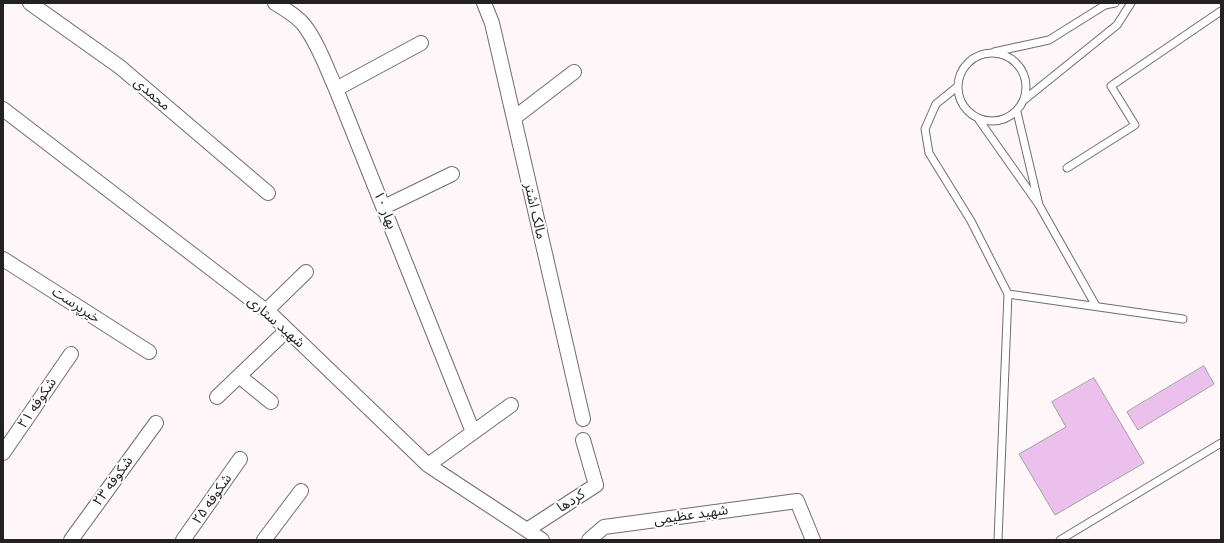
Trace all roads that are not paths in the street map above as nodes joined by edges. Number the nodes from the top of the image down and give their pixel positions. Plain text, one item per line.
1 (30, 3) edge
2 (275, 3) edge
3 (484, 3) edge
4 (1115, 3) edge
5 (1131, 3) edge
6 (1221, 11) edge
7 (421, 43) dead end
8 (992, 53) junction
9 (574, 72) dead end
10 (957, 87) junction
11 (336, 89) junction
12 (1024, 100) junction
13 (3, 109) edge
14 (1016, 112) junction
15 (514, 118) junction
16 (979, 120) junction
17 (1067, 168) dead end
18 (452, 174) dead end
19 (268, 193) dead end
20 (1039, 205) junction
21 (384, 207) junction
22 (3, 259) edge
23 (306, 272) dead end
24 (1008, 294) junction
25 (1096, 306) junction
26 (266, 311) junction
27 (1183, 319) dead end
28 (287, 330) junction
29 (149, 352) dead end
30 (71, 354) dead end
31 (239, 376) junction
32 (217, 397) dead end
33 (271, 402) dead end
34 (511, 405) dead end
35 (583, 419) dead end
36 (156, 423) dead end
37 (474, 432) junction
38 (582, 440) dead end
39 (1221, 443) edge
40 (3, 453) edge
41 (240, 459) dead end
42 (428, 465) junction
43 (301, 491) dead end
44 (527, 530) junction
45 (71, 540) edge
46 (183, 540) edge
47 (264, 540) edge
48 (542, 540) edge
49 (589, 540) edge
50 (812, 540) edge
51 (998, 540) edge
52 (1060, 540) edge

1 - 19 street, محمدی
2 - 11 street, بهار ۱۰
3 - 15 street, مالک اشتر
4 - 8 lane
5 - 12 lane
6 - 17 lane
7 - 11 street
8 - 10 lane
8 - 12 lane
9 - 15 street
10 - 16 lane
10 - 24 lane
11 - 21 street, بهار ۱۰
12 - 14 lane
13 - 26 street, شهید ستاری
14 - 16 lane
14 - 20 lane
15 - 35 street, مالک اشتر
16 - 20 lane
18 - 21 street
20 - 25 lane
21 - 37 street, بهار ۱۰
22 - 29 street, خیرپرست
23 - 26 street
24 - 25 lane
24 - 51 lane
25 - 27 lane
26 - 28 street, شهید ستاری
28 - 31 street
28 - 42 street, شهید ستاری
30 - 40 street, شکوفه ۲۱
31 - 32 street
31 - 33 street
34 - 37 street
36 - 45 street, شکوفه ۲۳
37 - 42 street
38 - 44 street, کردها
39 - 52 lane
41 - 46 street, شکوفه ۲۵
42 - 44 street, شهید ستاری
43 - 47 street
44 - 48 street, شهید ستاری
49 - 50 street, شهید عظیمی

